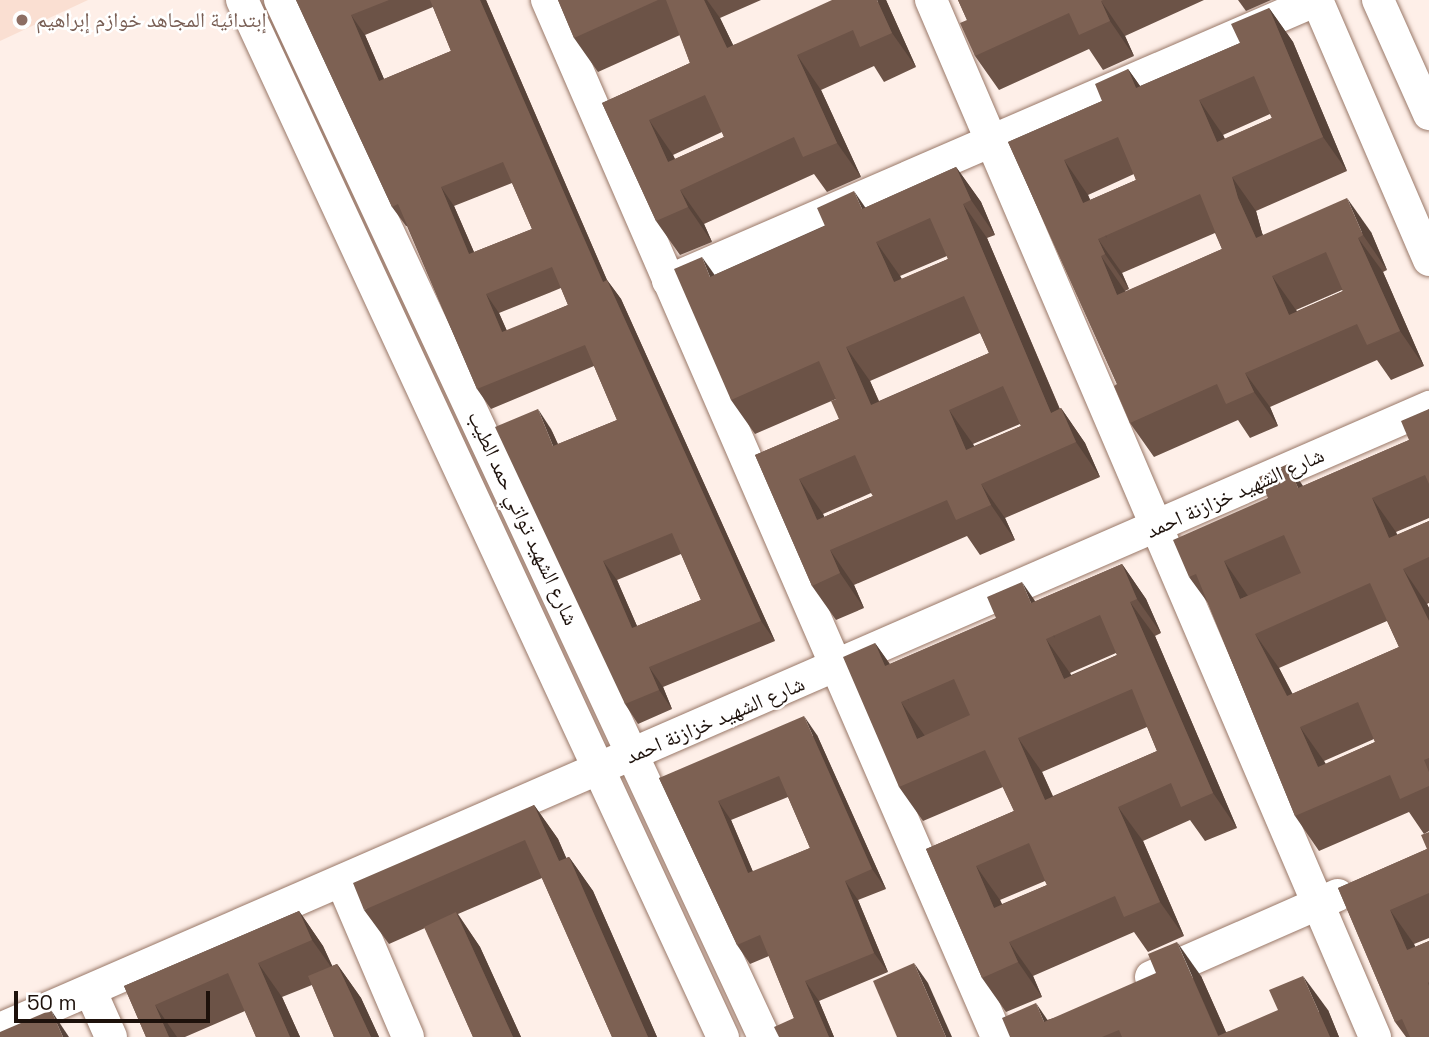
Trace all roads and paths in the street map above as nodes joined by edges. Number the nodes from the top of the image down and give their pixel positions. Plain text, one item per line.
1 (242, 0) edge
2 (280, 0) edge
3 (547, 0) edge
4 (931, 0) edge
5 (1317, 0) edge
6 (1378, 0) edge
7 (1429, 114) edge
8 (992, 140) junction
9 (1429, 260) edge
10 (667, 281) junction
11 (1429, 407) edge
12 (1159, 526) junction
13 (834, 668) junction
14 (634, 755) junction
15 (597, 771) junction
16 (342, 882) junction
17 (1368, 882) edge
18 (1319, 903) junction
19 (1129, 987) edge
20 (91, 992) junction
21 (0, 1030) edge
22 (111, 1037) edge
23 (408, 1037) edge
24 (723, 1037) edge
25 (764, 1037) edge
26 (997, 1037) edge
27 (1375, 1037) edge

1 - 15 street, شارع الشهيد تواتي حمد الطيب
2 - 14 street, شارع الشهيد تواتي حمد الطيب
3 - 10 street
4 - 8 street
5 - 8 street
5 - 9 street
6 - 7 street
8 - 10 street
8 - 12 street
10 - 13 street
11 - 12 street, شارع الشهيد خزازنة احمد
12 - 13 street, شارع الشهيد خزازنة احمد
12 - 18 street
13 - 14 street, شارع الشهيد خزازنة احمد
13 - 26 street
14 - 15 street, شارع الشهيد خزازنة احمد
14 - 25 street, شارع الشهيد تواتي حمد الطيب
15 - 16 street, شارع الشهيد خزازنة احمد
15 - 24 street, شارع الشهيد تواتي حمد الطيب
16 - 20 street, شارع الشهيد خزازنة احمد
16 - 23 street
17 - 18 street
18 - 19 street
18 - 27 street
20 - 21 street, شارع الشهيد خزازنة احمد
20 - 22 street

